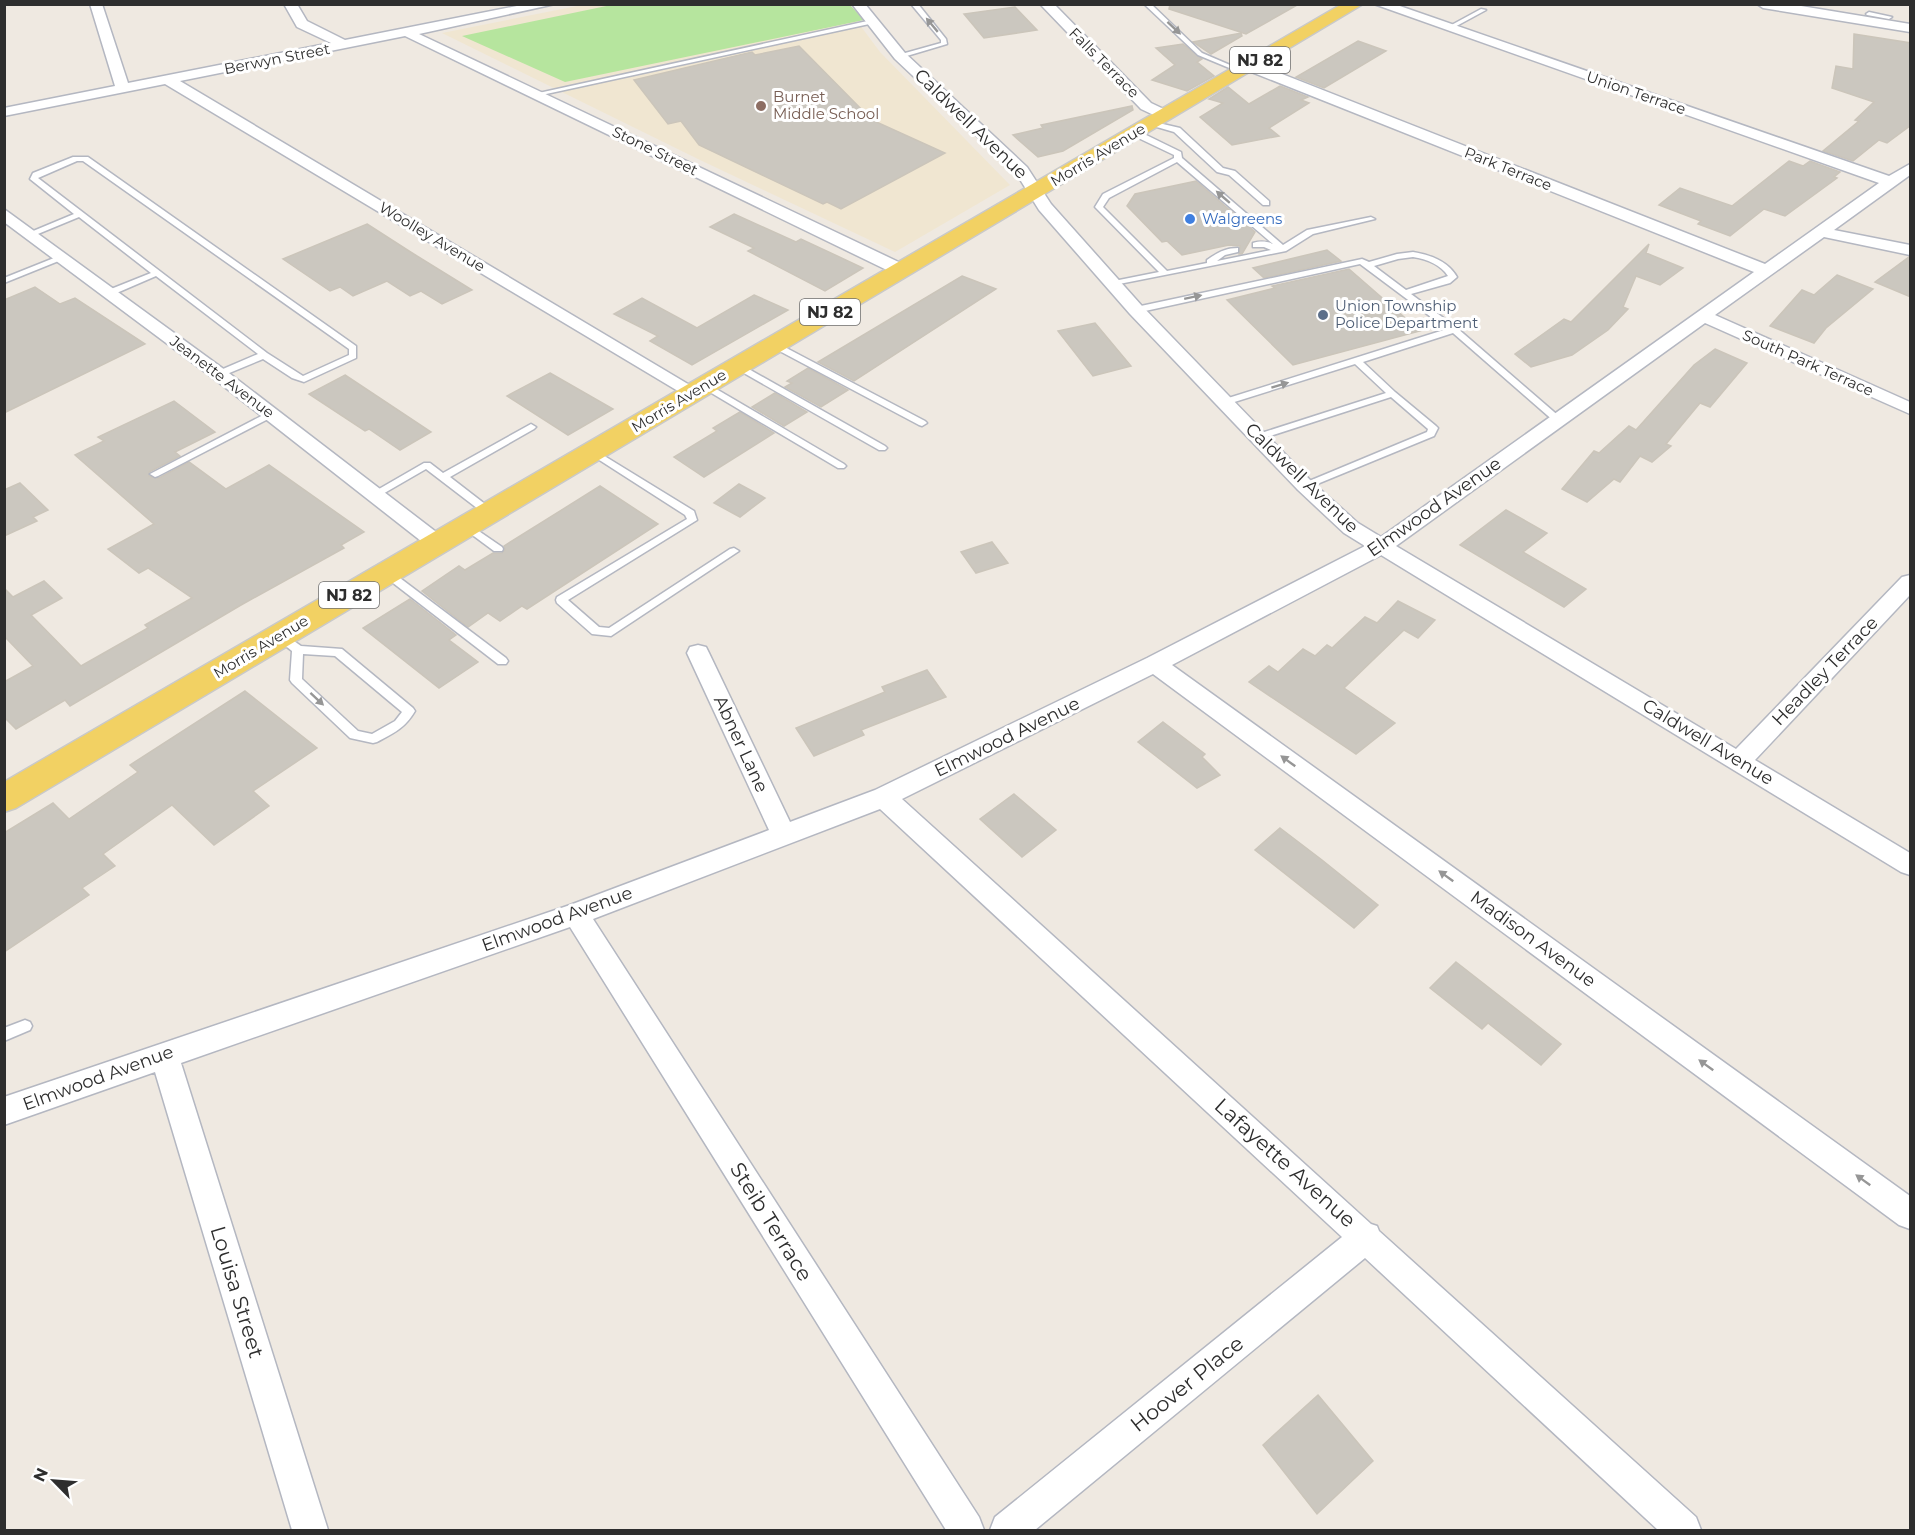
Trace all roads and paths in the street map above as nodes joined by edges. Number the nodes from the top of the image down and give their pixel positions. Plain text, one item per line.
1 (96, 4) edge
2 (290, 4) edge
3 (549, 4) edge
4 (858, 4) edge
5 (914, 4) edge
6 (1046, 4) edge
7 (1147, 4) edge
8 (1355, 4) edge
9 (1380, 4) edge
10 (1763, 4) edge
11 (1870, 4) edge
12 (490, 10) edge
13 (1483, 10) dead end
14 (1869, 18) junction
15 (872, 22) junction
16 (1449, 28) junction
17 (1911, 28) edge
18 (408, 33) junction
19 (344, 45) junction
20 (900, 56) junction
21 (1245, 68) junction
22 (170, 81) junction
23 (123, 89) junction
24 (537, 94) junction
25 (4, 112) edge
26 (1151, 124) junction
27 (1178, 159) junction
28 (1911, 168) edge
29 (1892, 182) junction
30 (1037, 191) junction
31 (1266, 203) dead end
32 (4, 214) edge
33 (80, 214) junction
34 (1371, 219) dead end
35 (1821, 232) junction
36 (30, 234) junction
37 (1256, 245) dead end
38 (1281, 249) junction
39 (1235, 250) dead end
40 (1911, 250) edge
41 (62, 258) junction
42 (1365, 263) junction
43 (1207, 265) junction
44 (902, 270) junction
45 (1767, 271) junction
46 (157, 273) junction
47 (1165, 273) junction
48 (4, 281) edge
49 (1112, 284) junction
50 (109, 293) junction
51 (1406, 293) junction
52 (1136, 310) junction
53 (1705, 317) junction
54 (1454, 330) junction
55 (775, 345) junction
56 (264, 355) junction
57 (1358, 362) junction
58 (738, 366) junction
59 (219, 374) junction
60 (700, 389) junction
61 (1392, 394) junction
62 (1224, 402) junction
63 (1911, 409) edge
64 (271, 414) junction
65 (1558, 420) junction
66 (922, 423) dead end
67 (531, 427) dead end
68 (1258, 437) junction
69 (882, 448) dead end
70 (593, 452) junction
71 (841, 466) dead end
72 (155, 474) dead end
73 (443, 477) junction
74 (1305, 486) junction
75 (377, 493) junction
76 (478, 519) junction
77 (437, 543) junction
78 (1380, 547) junction
79 (498, 549) dead end
80 (734, 551) dead end
81 (388, 573) junction
82 (1911, 582) edge
83 (289, 643) junction
84 (698, 653) dead end
85 (502, 661) dead end
86 (1155, 664) junction
87 (1740, 760) junction
88 (884, 797) junction
89 (4, 799) edge
90 (784, 836) junction
91 (1911, 864) edge
92 (576, 914) junction
93 (25, 1026) dead end
94 (4, 1035) edge
95 (164, 1054) junction
96 (4, 1111) edge
97 (1911, 1214) edge
98 (1366, 1237) junction
99 (310, 1530) edge
100 (966, 1530) edge
101 (1008, 1530) edge
102 (1683, 1530) edge

1 - 23 street
2 - 19 street
3 - 12 street, Berwyn Street
4 - 15 street, Caldwell Avenue
20 -> 5 lane
6 - 26 street, Falls Terrace
7 -> 21 lane
8 - 21 main road, Morris Avenue / NJ 82
9 - 16 street, Union Terrace
10 - 14 street
11 - 14 lane
12 - 18 street, Berwyn Street
13 - 16 lane
14 - 17 street
15 - 20 street, Caldwell Avenue
15 - 24 lane
16 - 29 street, Union Terrace
18 - 19 street, Berwyn Street
18 - 24 street, Stone Street
19 - 22 street, Berwyn Street
20 - 30 street, Caldwell Avenue
21 - 26 main road, Morris Avenue / NJ 82
21 - 45 street, Park Terrace
22 - 23 street, Berwyn Street
22 - 60 street, Woolley Avenue
23 - 25 street, Berwyn Street
24 - 44 street, Stone Street
26 - 27 lane
26 - 30 main road, Morris Avenue / NJ 82
26 - 31 lane
38 -> 27 lane
27 - 47 lane
28 - 29 street, Elmwood Avenue
29 - 35 street, Elmwood Avenue
30 - 44 main road, Morris Avenue / NJ 82
30 - 49 street, Caldwell Avenue
32 - 36 street, Jeanette Avenue
33 - 36 lane
33 - 46 lane
33 - 56 lane
34 - 38 lane
35 - 40 street
35 - 45 street, Elmwood Avenue
36 - 41 street, Jeanette Avenue
37 - 38 lane
38 - 43 lane
39 - 43 lane
41 - 48 lane
41 - 50 street, Jeanette Avenue
42 - 51 lane
42 - 51 lane
52 -> 42 lane
43 - 47 lane
44 - 55 main road, Morris Avenue / NJ 82
45 - 53 street, Elmwood Avenue
46 - 50 lane
46 - 56 lane
47 - 49 lane
49 - 52 street, Caldwell Avenue
50 - 59 street, Jeanette Avenue
51 - 54 lane
52 - 62 street, Caldwell Avenue
53 - 63 street, South Park Terrace
53 - 65 street, Elmwood Avenue
54 - 57 lane
54 - 65 lane
55 - 58 main road, Morris Avenue / NJ 82
55 - 66 lane
56 - 59 lane
57 - 61 lane
62 -> 57 lane
58 - 60 main road, Morris Avenue / NJ 82
58 - 69 lane
59 - 64 street, Jeanette Avenue
60 - 70 main road, Morris Avenue / NJ 82
60 - 71 lane
61 - 68 lane
61 - 74 lane
62 - 68 street, Caldwell Avenue
64 - 72 lane
64 - 75 street, Jeanette Avenue
65 - 78 street, Elmwood Avenue
67 - 73 lane
68 - 74 street, Caldwell Avenue
70 - 76 main road, Morris Avenue / NJ 82
70 - 80 lane
73 - 75 lane
73 - 76 lane
74 - 78 street, Caldwell Avenue
75 - 77 street, Jeanette Avenue
76 - 77 main road, Morris Avenue / NJ 82
76 - 79 lane
77 - 81 main road, Morris Avenue / NJ 82
78 - 86 street, Elmwood Avenue
78 - 87 street, Caldwell Avenue
81 - 83 main road, Morris Avenue / NJ 82
81 - 85 lane
82 - 87 street, Headley Terrace
83 -> 83 lane
83 - 89 main road, Morris Avenue / NJ 82
84 - 90 street, Abner Lane
86 - 88 street, Elmwood Avenue
97 -> 86 street, Madison Avenue
87 - 91 street, Caldwell Avenue
88 - 90 street, Elmwood Avenue
88 - 98 street, Lafayette Avenue
90 - 92 street, Elmwood Avenue
92 - 95 street, Elmwood Avenue
92 - 100 street, Steib Terrace
93 - 94 lane
95 - 96 street, Elmwood Avenue
95 - 99 street, Louisa Street
98 - 101 street, Hoover Place
98 - 102 street, Lafayette Avenue

